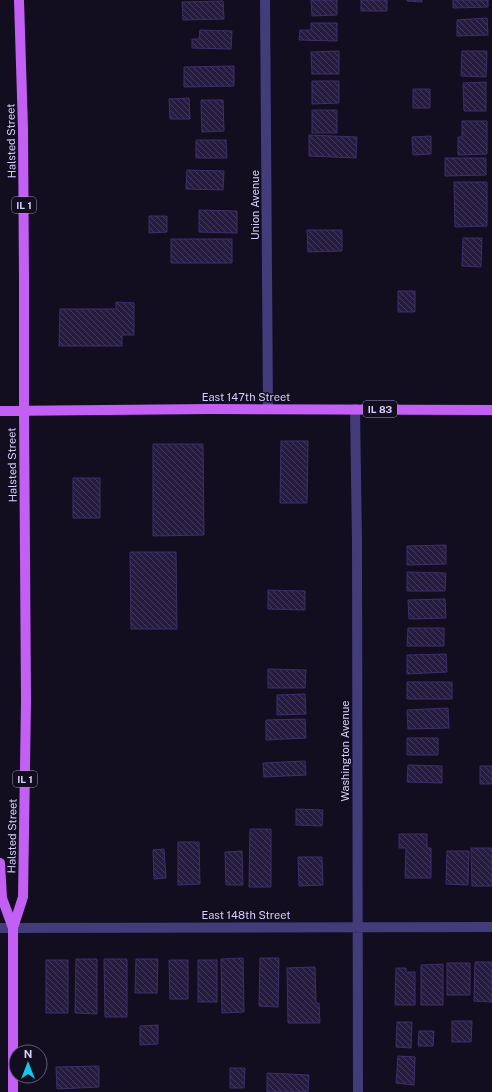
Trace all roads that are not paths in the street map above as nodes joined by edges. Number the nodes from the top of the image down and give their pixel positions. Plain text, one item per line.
1 (19, 0) edge
2 (265, 0) edge
3 (268, 409) junction
4 (355, 409) junction
5 (492, 410) edge
6 (0, 411) edge
7 (24, 411) junction
8 (0, 863) edge
9 (358, 927) junction
10 (492, 927) edge
11 (0, 928) edge
12 (13, 928) junction
13 (13, 1092) edge
14 (358, 1092) edge

1 - 7 main road, Halsted Street / IL 1
2 - 3 street, Union Avenue
3 - 4 main road, East 147th Street / IL 83
3 - 7 main road, East 147th Street / IL 83
4 - 5 main road, East 147th Street / IL 83
4 - 9 street, Washington Avenue
6 - 7 main road, East 147th Street / IL 83
7 - 12 main road, Halsted Street / IL 1
8 - 12 main road, Halsted Street / IL 1
9 - 10 street, East 148th Street
9 - 12 street, East 148th Street
9 - 14 street, Washington Avenue
11 - 12 street, East 148th Street
12 - 13 main road, Halsted Street / IL 1

